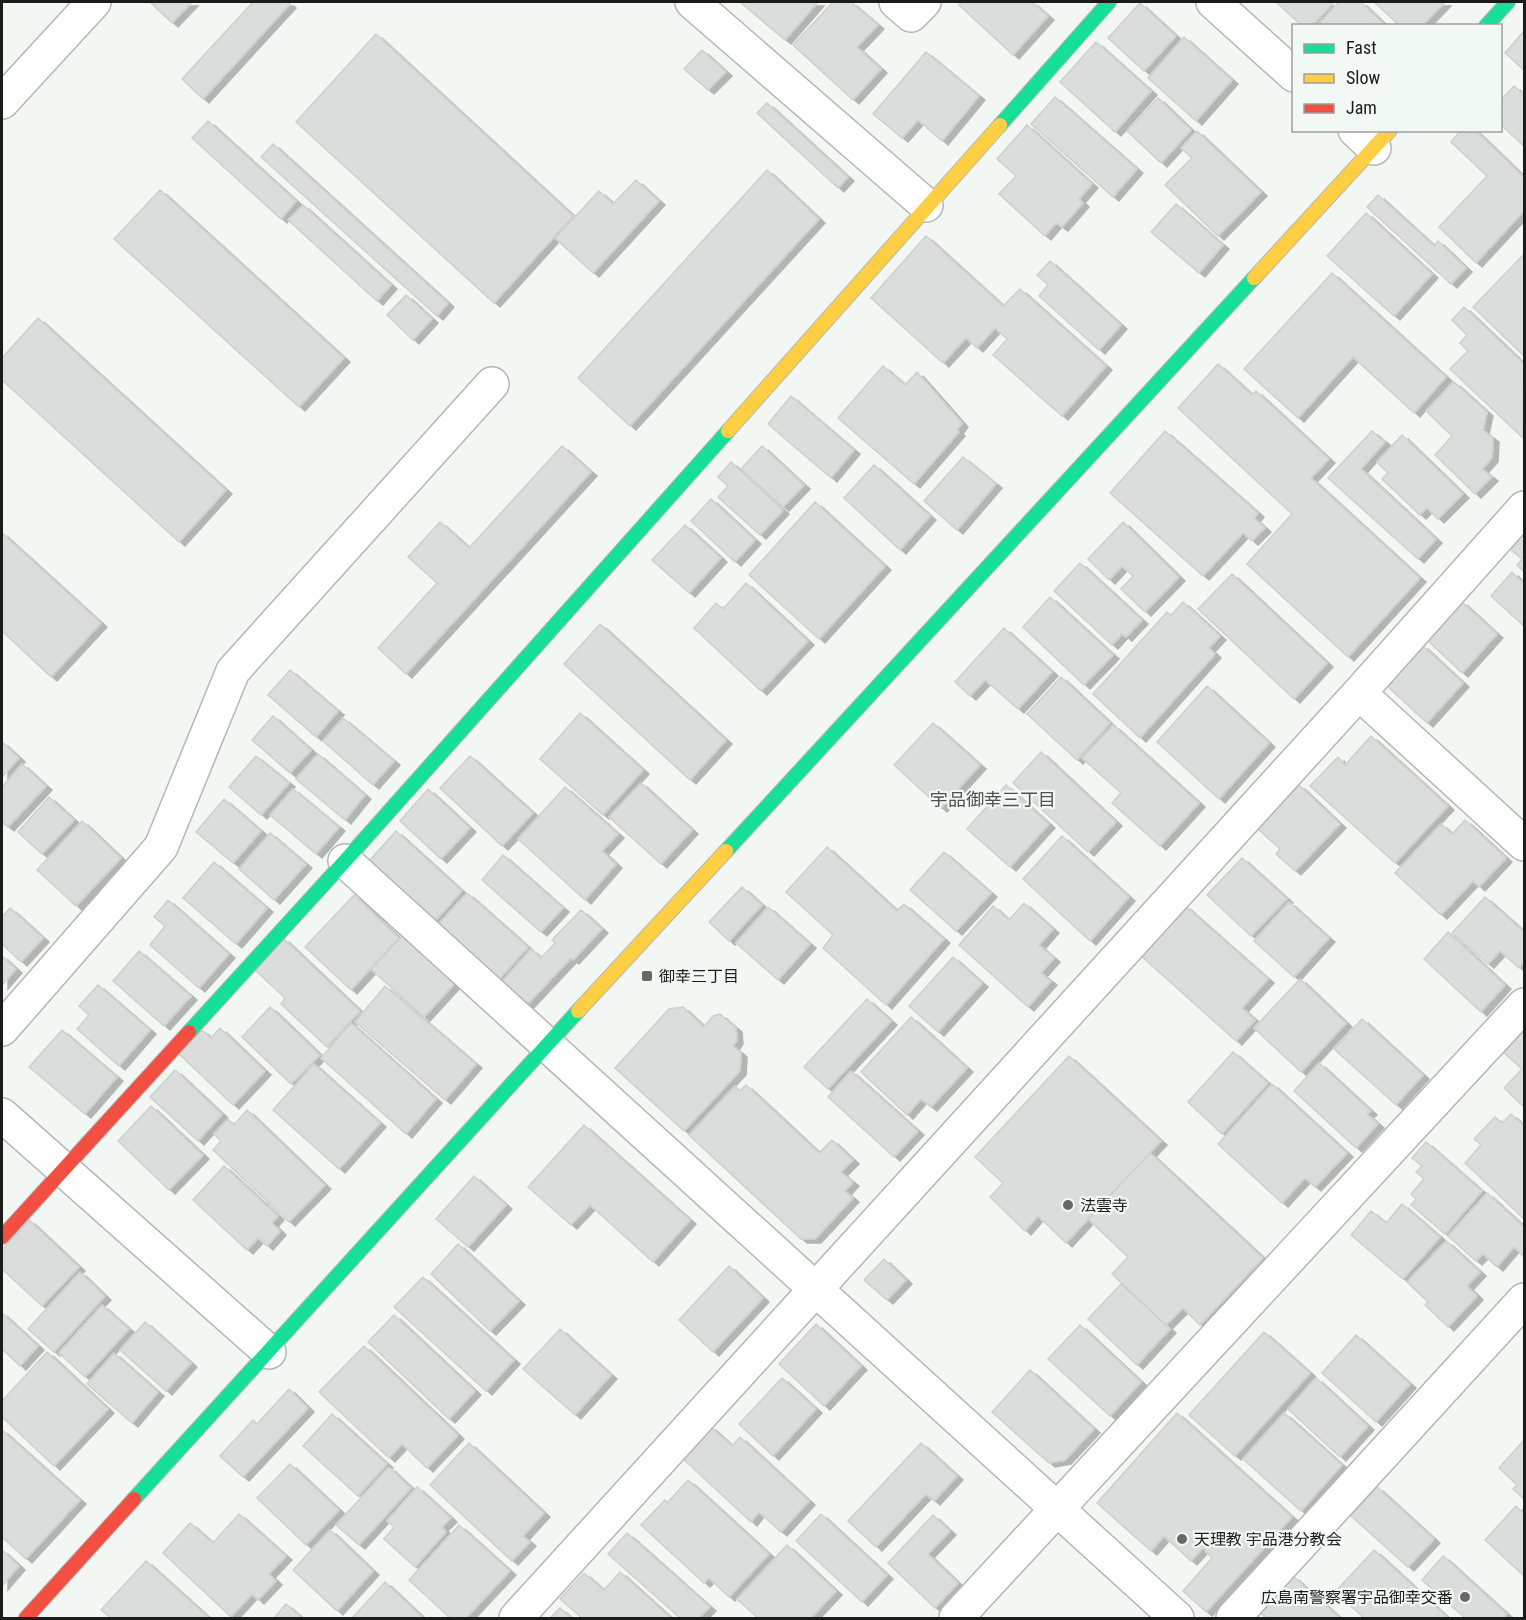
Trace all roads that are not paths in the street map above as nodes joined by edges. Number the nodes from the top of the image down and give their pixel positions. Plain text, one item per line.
1 (94, 2) edge
2 (692, 2) edge
3 (896, 2) edge
4 (924, 2) edge
5 (1109, 2) edge
6 (1213, 2) edge
7 (1508, 2) edge
8 (1488, 24) edge
9 (1292, 74) edge
10 (2, 102) edge
11 (1373, 136) edge
12 (926, 205) junction
13 (492, 384) dead end
14 (1524, 508) edge
15 (1359, 693) junction
16 (1524, 844) edge
17 (345, 861) junction
18 (1524, 1005) edge
19 (2, 1029) edge
20 (548, 1044) junction
21 (2, 1115) edge
22 (63, 1170) junction
23 (2, 1237) edge
24 (815, 1288) junction
25 (1524, 1300) edge
26 (269, 1352) junction
27 (1057, 1509) junction
28 (26, 1618) edge
29 (516, 1618) edge
30 (956, 1618) edge
31 (1177, 1618) edge
32 (1233, 1618) edge

1 - 10 street
2 - 12 street
3 - 4 street
5 - 12 street
6 - 9 street
7 - 8 street
11 - 20 street
12 - 17 street
13 - 19 street
14 - 15 street
15 - 16 street
15 - 24 street
17 - 20 street
17 - 22 street
18 - 27 street
20 - 24 street
20 - 26 street
21 - 22 street
22 - 23 street
22 - 26 street
24 - 27 street
24 - 29 street
25 - 32 street
26 - 28 street
27 - 30 street
27 - 31 street

